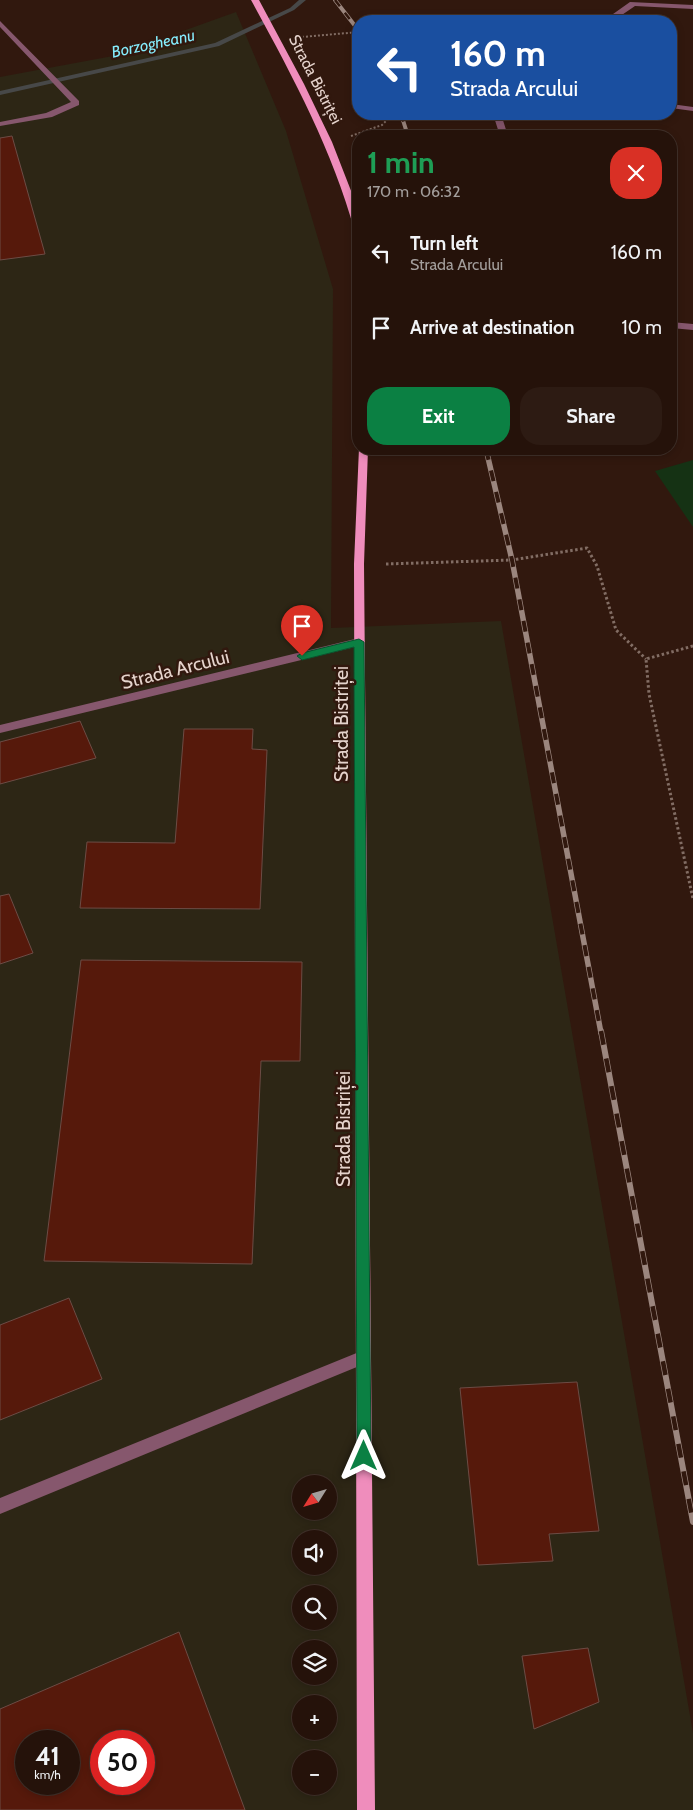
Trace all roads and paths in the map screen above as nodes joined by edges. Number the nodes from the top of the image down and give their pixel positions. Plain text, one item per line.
1 (255, 0) edge
2 (622, 0) edge
3 (634, 4) junction
4 (693, 7) edge
5 (617, 15) edge
6 (0, 23) edge
7 (352, 33) edge
8 (276, 40) junction
9 (677, 107) edge
10 (693, 108) edge
11 (387, 120) edge
12 (0, 124) edge
13 (368, 130) edge
14 (352, 136) edge
15 (330, 144) junction
16 (352, 203) edge
17 (677, 325) edge
18 (693, 326) edge
19 (363, 455) edge
20 (359, 564) junction
21 (359, 642) junction
22 (693, 646) edge
23 (646, 659) junction
24 (0, 729) edge
25 (693, 899) edge
26 (364, 1357) junction
27 (0, 1506) edge
28 (366, 1810) edge

1 - 8 main road, Strada Bistriței
2 - 3 street
3 - 4 street
3 - 5 street
6 - 12 street
7 - 8 path
8 - 15 main road, Strada Bistriței
9 - 10 street
11 - 13 path
14 - 15 path
15 - 16 main road, Strada Bistriței
17 - 18 street
19 - 20 main road, Strada Bistriței
20 - 21 main road, Strada Bistriței
20 - 23 path
21 - 24 street, Strada Arcului
21 - 26 main road, Strada Bistriței
22 - 23 path
23 - 25 path
26 - 27 street
26 - 28 main road, Strada Bistriței

